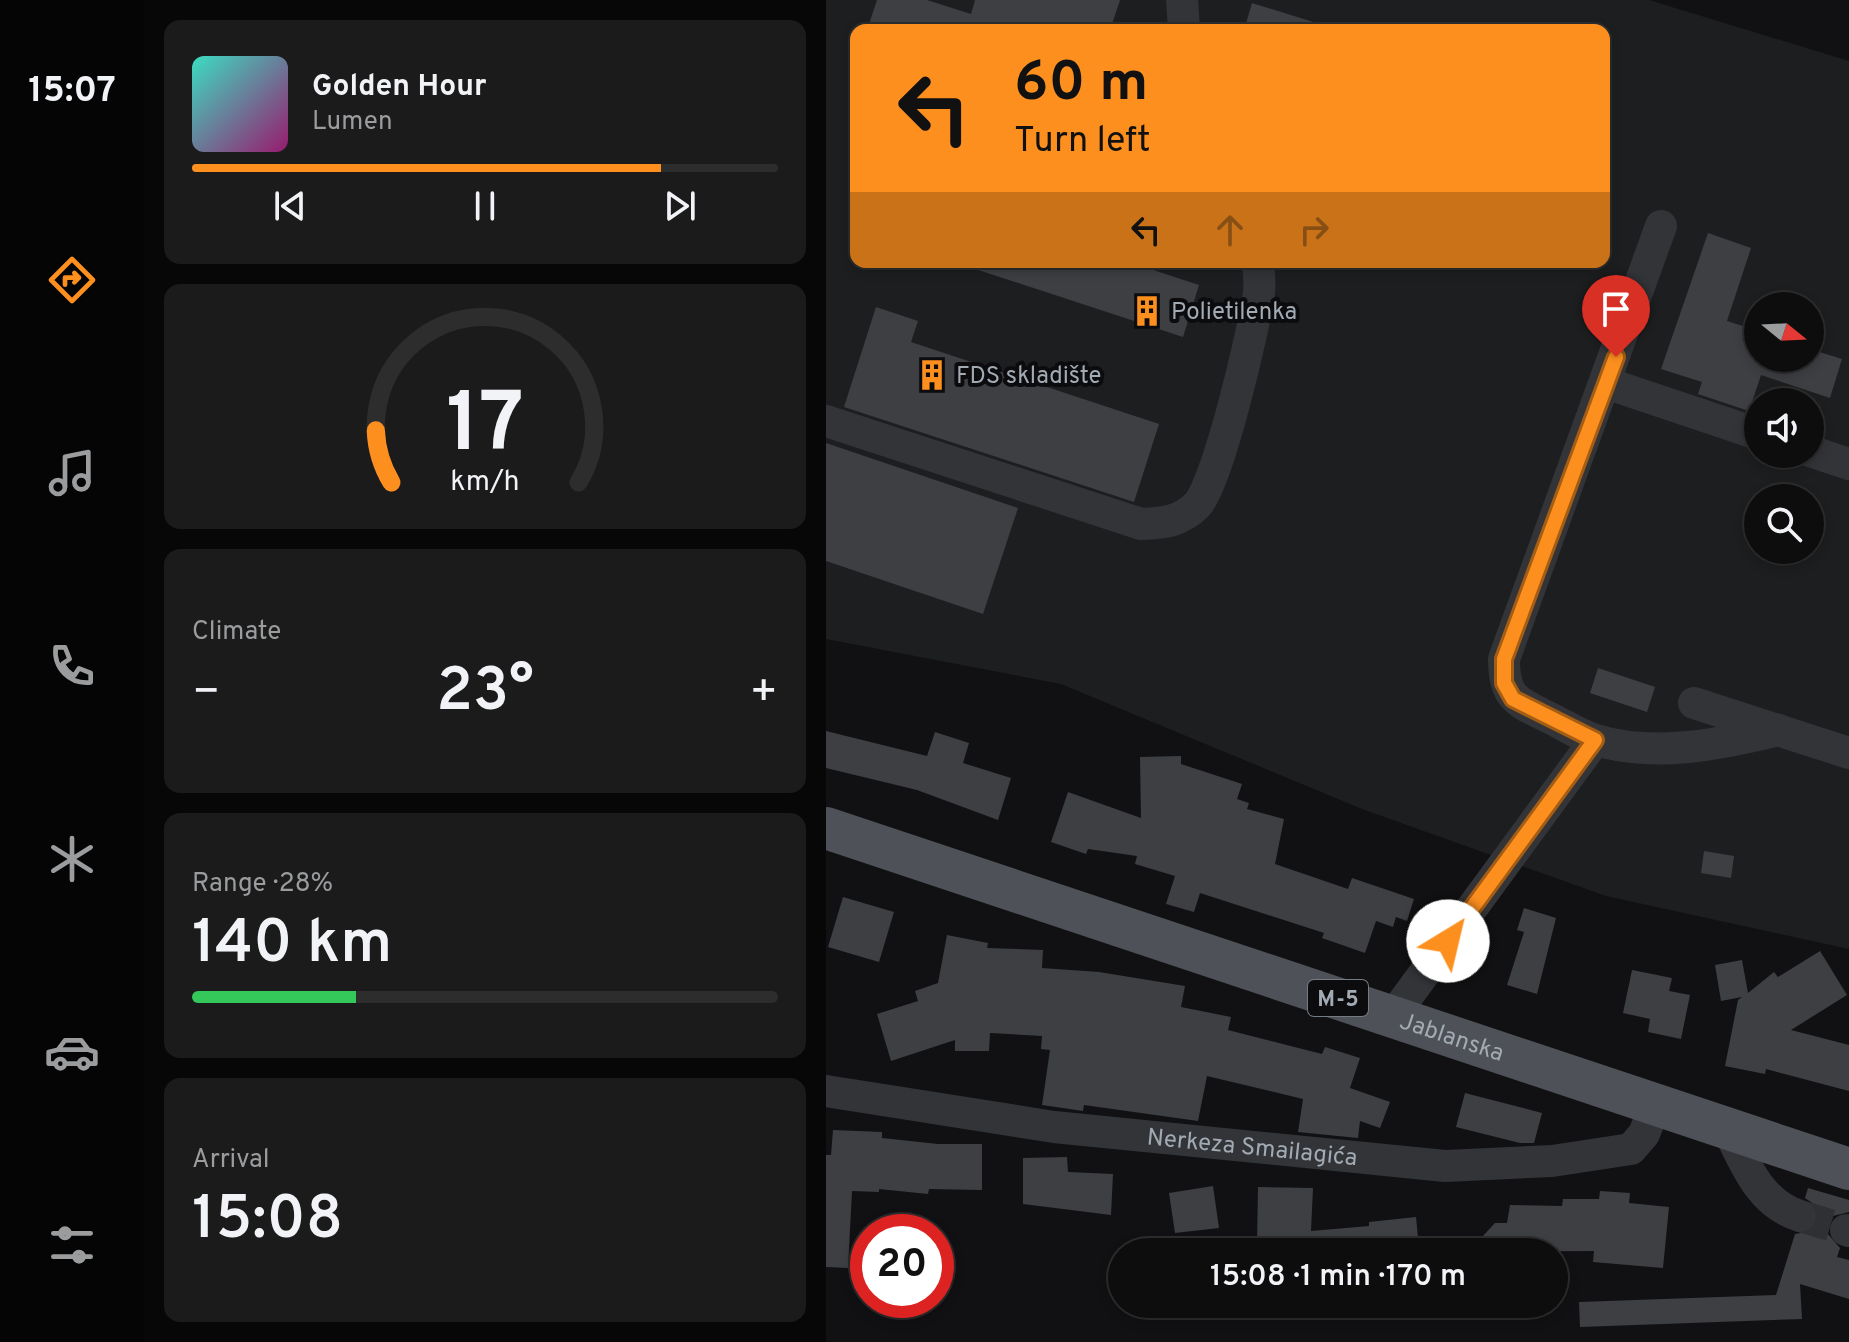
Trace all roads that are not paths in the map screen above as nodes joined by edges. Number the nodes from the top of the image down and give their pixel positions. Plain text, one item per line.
1 (1182, 0) edge
2 (1184, 24) edge
3 (1661, 226) dead end
4 (1258, 268) edge
5 (1606, 383) junction
6 (826, 421) edge
7 (1744, 429) edge
8 (1824, 456) edge
9 (1849, 464) edge
10 (1694, 703) dead end
11 (1779, 730) junction
12 (1595, 740) junction
13 (1849, 753) edge
14 (826, 828) edge
15 (1393, 1016) junction
16 (826, 1091) edge
17 (1655, 1106) junction
18 (1728, 1129) junction
19 (1849, 1169) edge
20 (1800, 1216) tunnel mouth

1 - 2 street
3 - 5 street
4 - 6 street
5 - 7 street
5 - 12 street
8 - 9 street
10 - 11 street
11 - 12 street
11 - 13 street
12 - 15 street
14 - 15 main road, Jablanska / M-5
15 - 17 main road, Jablanska / M-5
16 - 17 street, Nerkeza Smailagića
17 - 18 main road, Jablanska / M-5
18 - 19 main road, Jablanska / M-5
18 - 20 street

